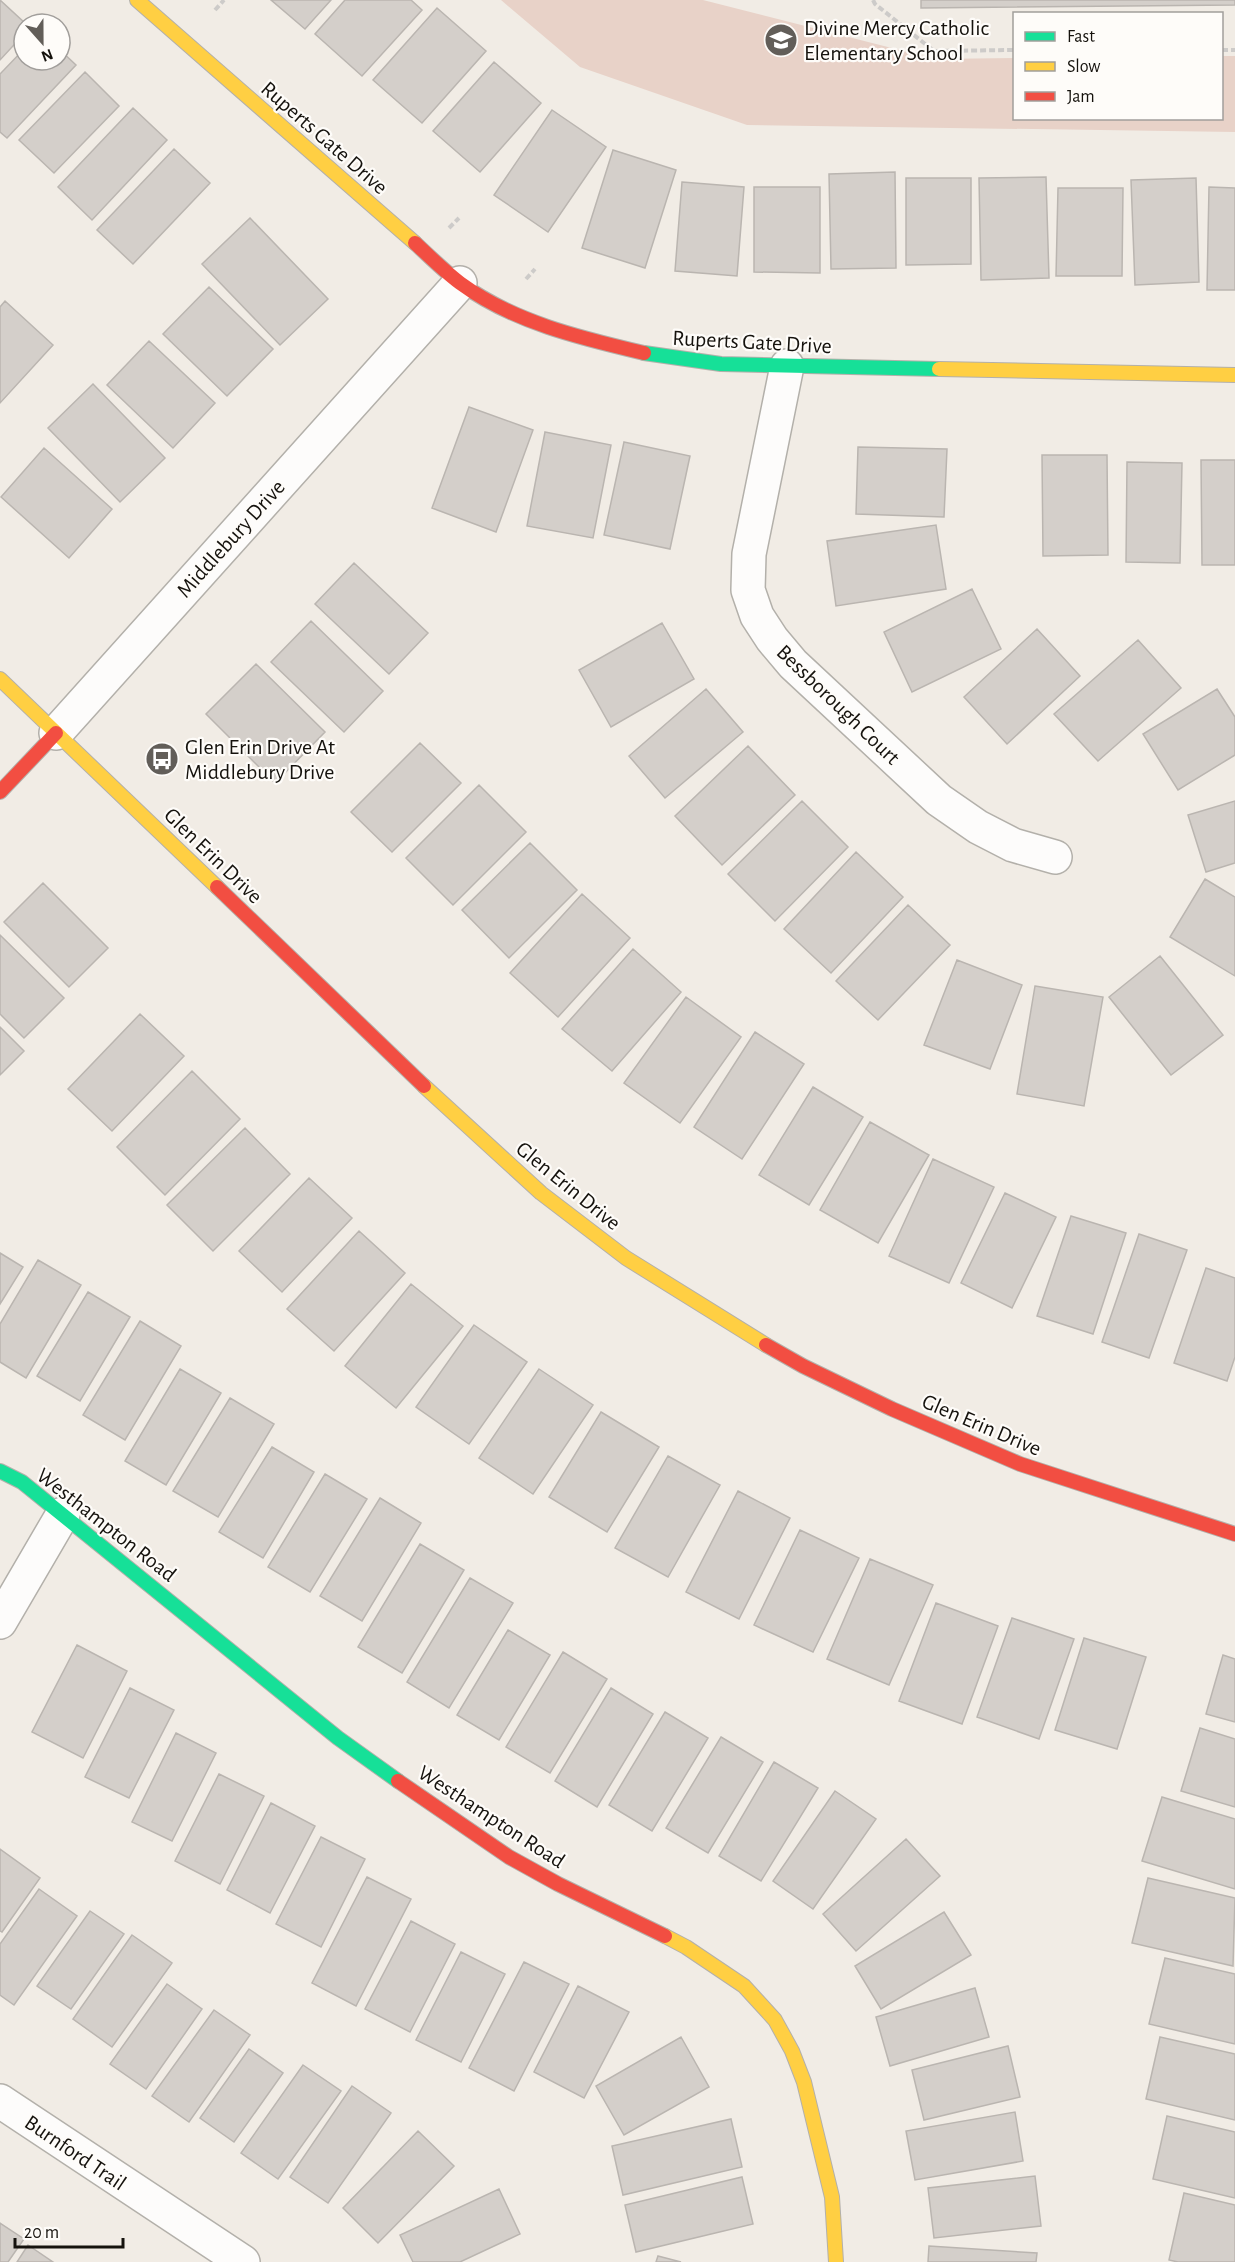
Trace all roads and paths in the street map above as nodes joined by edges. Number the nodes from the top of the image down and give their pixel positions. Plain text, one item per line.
1 (137, 0) edge
2 (224, 0) edge
3 (873, 0) edge
4 (215, 10) dead end
5 (1013, 51) edge
6 (459, 218) dead end
7 (446, 232) dead end
8 (460, 283) junction
9 (787, 366) junction
10 (1235, 375) edge
11 (0, 679) edge
12 (56, 733) junction
13 (0, 792) edge
14 (1055, 857) dead end
15 (0, 1471) edge
16 (63, 1514) junction
17 (1235, 1534) edge
18 (0, 1622) edge
19 (0, 2101) edge
20 (243, 2262) edge
21 (836, 2262) edge

1 - 8 street, Ruperts Gate Drive
2 - 4 path
3 - 5 path
6 - 7 path
8 - 9 street, Ruperts Gate Drive
8 - 12 street, Middlebury Drive
9 - 10 street, Ruperts Gate Drive
9 - 14 street, Bessborough Court
11 - 12 street, Glen Erin Drive
12 - 13 street, Middlebury Drive
12 - 17 street, Glen Erin Drive
15 - 16 street, Westhampton Road
16 - 18 street
16 - 21 street, Westhampton Road
19 - 20 street, Burnford Trail

